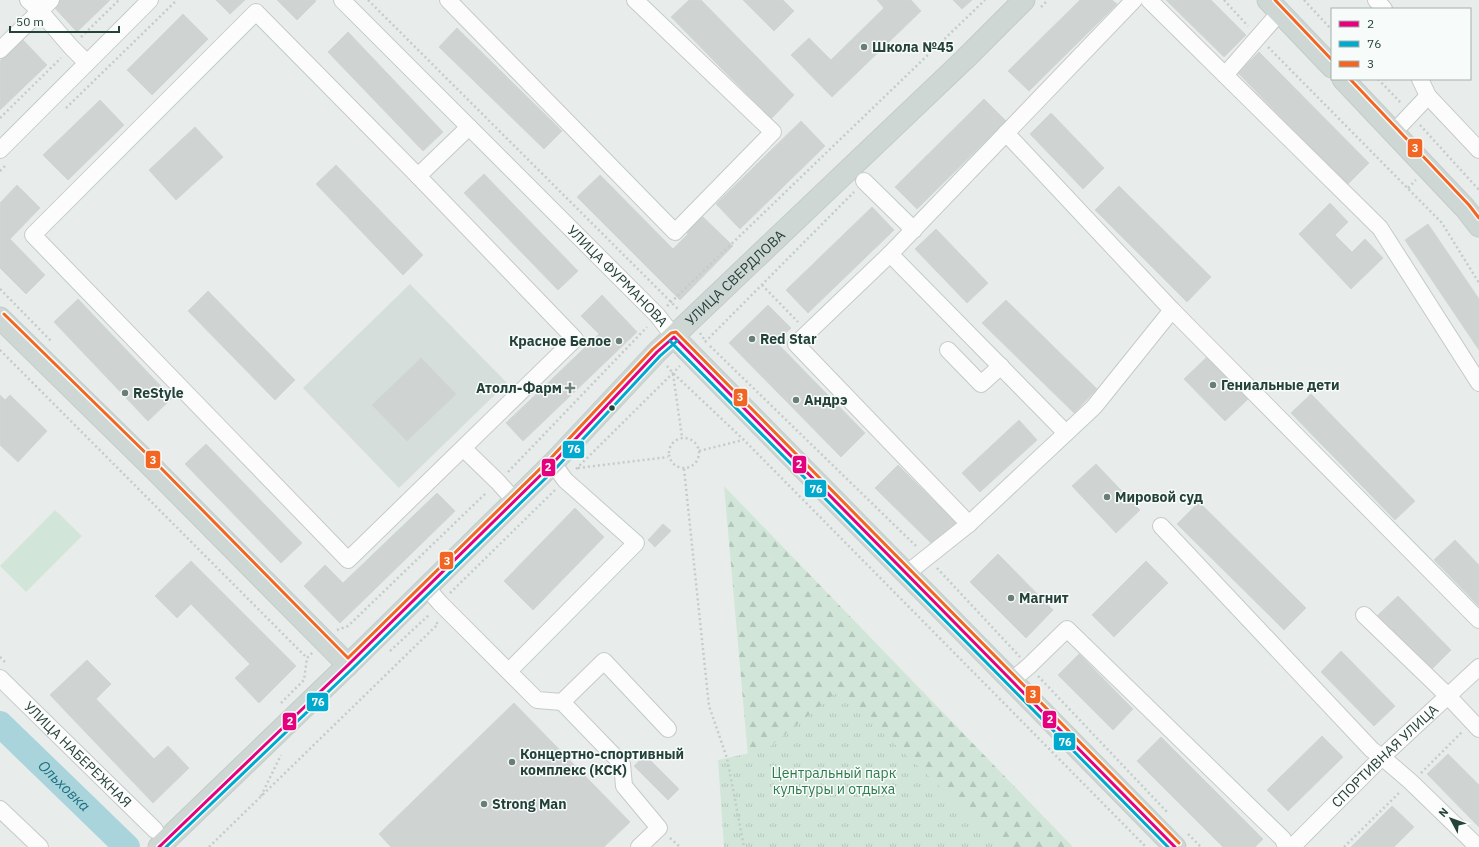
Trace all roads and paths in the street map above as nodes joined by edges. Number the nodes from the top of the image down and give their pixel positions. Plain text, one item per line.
1 (28, 0) edge
2 (119, 0) edge
3 (150, 0) edge
4 (178, 0) edge
5 (342, 0) edge
6 (368, 0) edge
7 (448, 0) edge
8 (635, 0) edge
9 (985, 0) edge
10 (1024, 0) edge
11 (1134, 0) edge
12 (1149, 0) edge
13 (1224, 0) edge
14 (1304, 0) edge
15 (1376, 0) edge
16 (46, 6) edge
17 (1274, 6) edge
18 (1383, 8) edge
19 (1331, 29) edge
20 (1258, 38) junction
21 (71, 47) junction
22 (0, 50) edge
23 (87, 63) junction
24 (1331, 66) edge
25 (1225, 75) junction
26 (1344, 80) edge
27 (1379, 80) edge
28 (1420, 80) edge
29 (1428, 96) junction
30 (63, 110) dead end
31 (1411, 115) junction
32 (0, 118) edge
33 (469, 127) junction
34 (1394, 132) junction
35 (1006, 133) junction
36 (1479, 150) edge
37 (6, 155) edge
38 (0, 171) edge
39 (418, 176) junction
40 (864, 181) dead end
41 (1479, 190) edge
42 (1479, 226) edge
43 (914, 230) junction
44 (890, 254) junction
45 (1479, 282) edge
46 (762, 285) dead end
47 (1172, 310) junction
48 (0, 318) edge
49 (808, 333) junction
50 (674, 336) junction
51 (705, 342) dead end
52 (0, 350) edge
53 (948, 350) dead end
54 (1001, 366) junction
55 (673, 373) junction
56 (1479, 383) edge
57 (1066, 432) junction
58 (682, 437) junction
59 (744, 440) junction
60 (463, 448) junction
61 (699, 451) junction
62 (668, 457) junction
63 (553, 463) junction
64 (577, 468) junction
65 (684, 469) junction
66 (565, 480) junction
67 (514, 501) junction
68 (969, 524) junction
69 (1161, 526) dead end
70 (927, 557) junction
71 (906, 574) junction
72 (427, 588) junction
73 (434, 609) junction
74 (1364, 615) dead end
75 (1479, 620) edge
76 (389, 652) dead end
77 (348, 665) junction
78 (1029, 666) junction
79 (1479, 667) edge
80 (508, 671) junction
81 (0, 678) edge
82 (304, 680) dead end
83 (1011, 681) junction
84 (1448, 696) junction
85 (562, 702) junction
86 (668, 729) dead end
87 (1479, 729) edge
88 (284, 748) dead end
89 (1382, 757) junction
90 (261, 796) junction
91 (0, 809) edge
92 (1168, 813) dead end
93 (160, 839) edge
94 (1180, 839) edge
95 (40, 847) edge
96 (210, 847) edge
97 (639, 847) edge
98 (744, 847) edge
99 (1146, 847) edge
100 (1201, 847) edge
101 (1286, 847) edge
102 (1292, 847) edge
103 (1478, 847) edge

1 - 16 street
2 - 21 path
3 - 23 street
4 - 30 path
5 - 33 street, УЛИЦА ФУРМАНОВА
6 - 9 path
7 - 8 street
10 - 50 main road, УЛИЦА СВЕРДЛОВА
11 - 35 street
12 - 25 street
13 - 20 path
14 - 19 path
15 - 18 street
16 - 21 street
16 - 22 street
17 - 20 street
17 - 24 main road
20 - 25 street
20 - 45 path
21 - 23 street
21 - 32 path
23 - 37 street
25 - 56 street
26 - 34 main road
27 - 31 path
28 - 29 street
29 - 31 street
29 - 36 street
31 - 34 street
31 - 41 path
33 - 39 street
33 - 50 street, УЛИЦА ФУРМАНОВА
34 - 42 main road
35 - 43 street
35 - 47 street
37 - 38 path
39 - 60 street
39 - 60 street
40 - 43 street
43 - 44 street
44 - 49 street
44 - 54 street
46 - 49 path
47 - 57 street
47 - 75 street
48 - 77 main road
49 - 68 street
50 - 63 main road, УЛИЦА СВЕРДЛОВА
50 - 71 main road, УЛИЦА ФУРМАНОВА
51 - 70 path
52 - 82 path
53 - 54 street
54 - 57 street
55 - 58 path
55 - 59 path
55 - 64 path
57 - 68 street
58 - 61 path
58 - 62 path
59 - 61 path
59 - 99 path
60 - 67 street
61 - 65 path
62 - 64 path
62 - 65 path
63 - 66 street
63 - 67 main road, УЛИЦА СВЕРДЛОВА
64 - 66 path
65 - 98 path
66 - 73 path
66 - 80 street
67 - 72 main road, УЛИЦА СВЕРДЛОВА
68 - 70 street
69 - 89 street
70 - 71 street
70 - 78 path
71 - 83 main road, УЛИЦА ФУРМАНОВА
72 - 73 street
72 - 77 main road, УЛИЦА СВЕРДЛОВА
73 - 76 path
73 - 80 street
73 - 90 path
74 - 84 street
77 - 93 main road, УЛИЦА СВЕРДЛОВА
78 - 83 street
78 - 92 path
78 - 101 street
79 - 84 street, СПОРТИВНАЯ УЛИЦА
80 - 85 street
81 - 93 street, УЛИЦА НАБЕРЕЖНАЯ
83 - 94 main road, УЛИЦА ФУРМАНОВА
84 - 87 street
84 - 89 street, СПОРТИВНАЯ УЛИЦА
85 - 86 street
85 - 97 street
88 - 90 path
89 - 102 street, СПОРТИВНАЯ УЛИЦА
89 - 103 street
90 - 96 path
91 - 95 street
94 - 100 path

